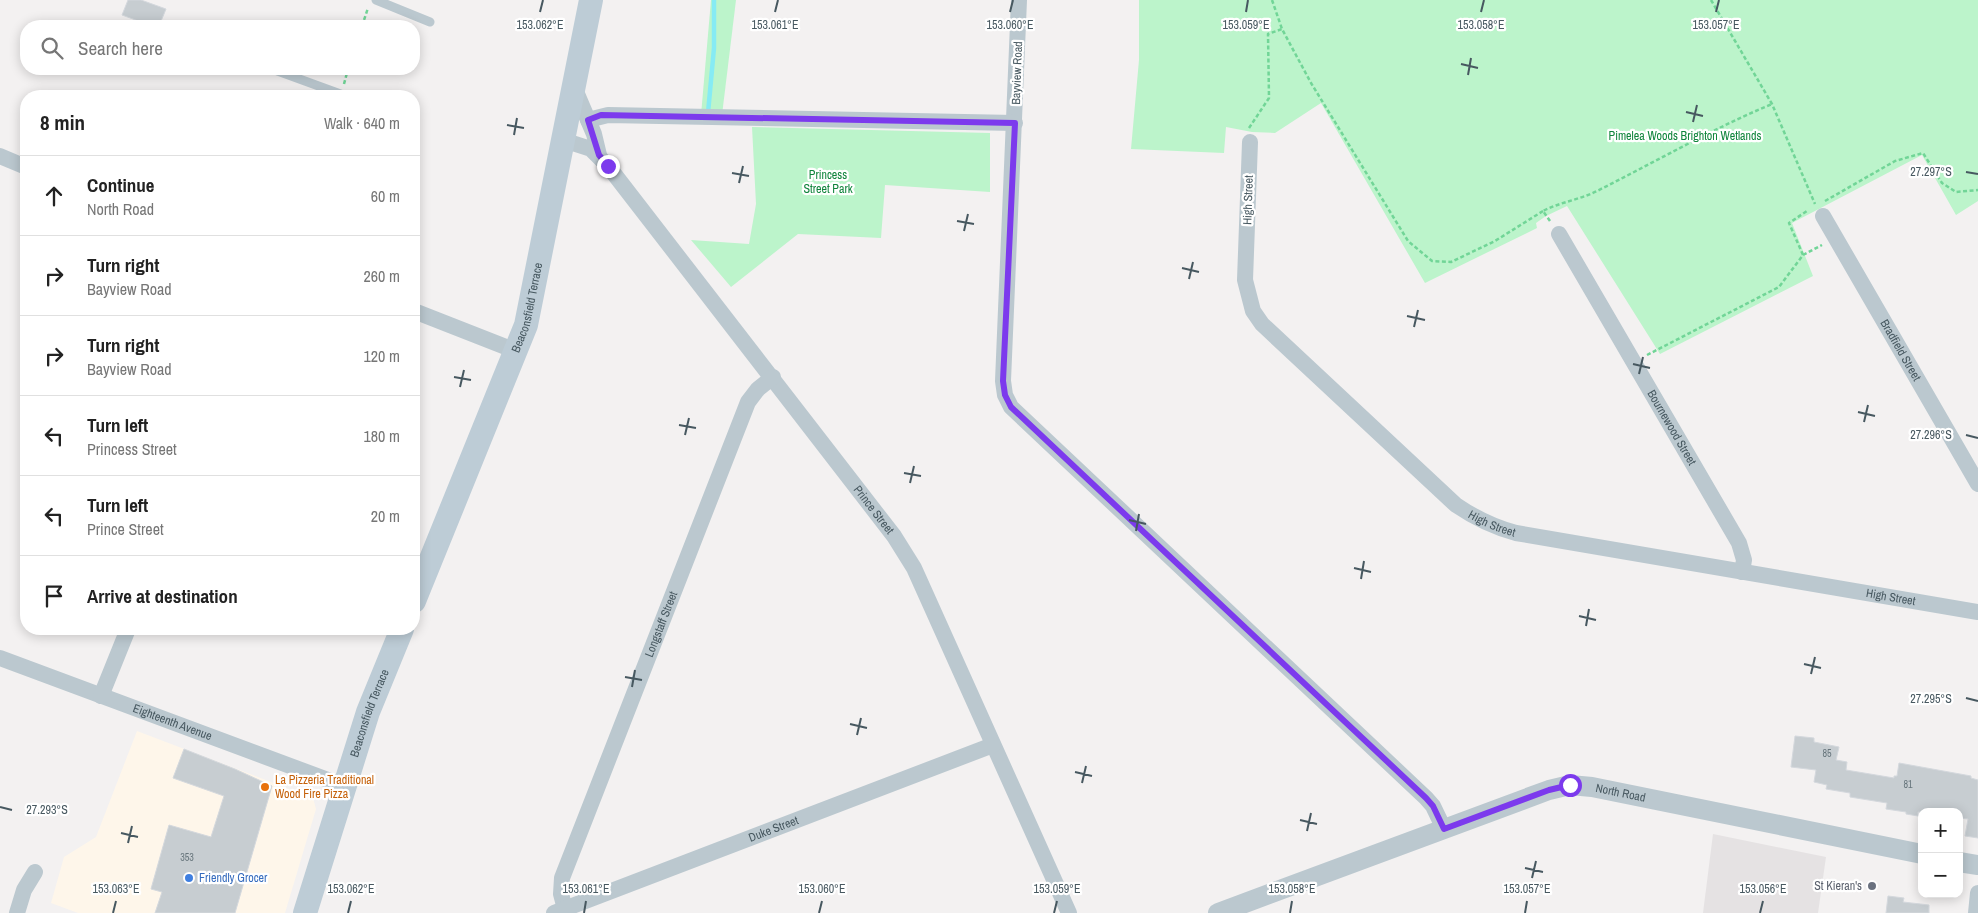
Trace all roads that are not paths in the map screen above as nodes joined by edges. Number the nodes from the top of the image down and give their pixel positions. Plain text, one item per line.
1 (376, 0) edge
2 (591, 0) edge
3 (1019, 0) edge
4 (430, 22) dead end
5 (285, 75) edge
6 (574, 87) junction
7 (318, 90) edge
8 (588, 120) junction
9 (1015, 123) junction
10 (563, 140) junction
11 (1250, 142) road end
12 (599, 155) junction
13 (0, 156) edge
14 (20, 164) edge
15 (1820, 211) road end
16 (1559, 234) road end
17 (420, 313) edge
18 (516, 351) junction
19 (773, 377) junction
20 (1978, 484) edge
21 (1742, 572) junction
22 (420, 586) edge
23 (1978, 612) edge
24 (126, 635) edge
25 (400, 635) edge
26 (0, 658) edge
27 (102, 696) junction
28 (993, 745) junction
29 (344, 786) junction
30 (1444, 829) junction
31 (1918, 853) edge
32 (1963, 863) edge
33 (1978, 865) edge
34 (35, 872) dead end
35 (1978, 893) edge
36 (560, 911) edge
37 (17, 913) edge
38 (305, 913) edge
39 (1069, 913) edge
40 (1218, 913) edge
41 (1976, 913) edge

1 - 4 lane
2 - 6 main road, Beaconsfield Terrace
3 - 9 street, Bayview Road
5 - 7 lane
6 - 8 street, Prince Street
6 - 10 main road, Beaconsfield Terrace
8 - 9 street
8 - 12 street, Prince Street
9 - 30 street, Bayview Road
10 - 12 street, Prince Street
10 - 18 main road, Beaconsfield Terrace
11 - 21 street, High Street
12 - 19 street, Prince Street
13 - 14 street
15 - 20 street, Bradfield Street
16 - 21 street, Bournewood Street
17 - 18 street
18 - 22 main road, Beaconsfield Terrace
19 - 28 street, Prince Street
19 - 36 street, Longstaff Street
21 - 23 street, High Street
24 - 27 street
25 - 29 main road, Beaconsfield Terrace
26 - 27 street, Eighteenth Avenue
27 - 29 street, Eighteenth Avenue
28 - 36 street, Duke Street
28 - 39 street, Prince Street
29 - 38 main road, Beaconsfield Terrace
30 - 31 street, North Road
30 - 40 street, North Road
32 - 33 street
34 - 37 street
35 - 41 street

